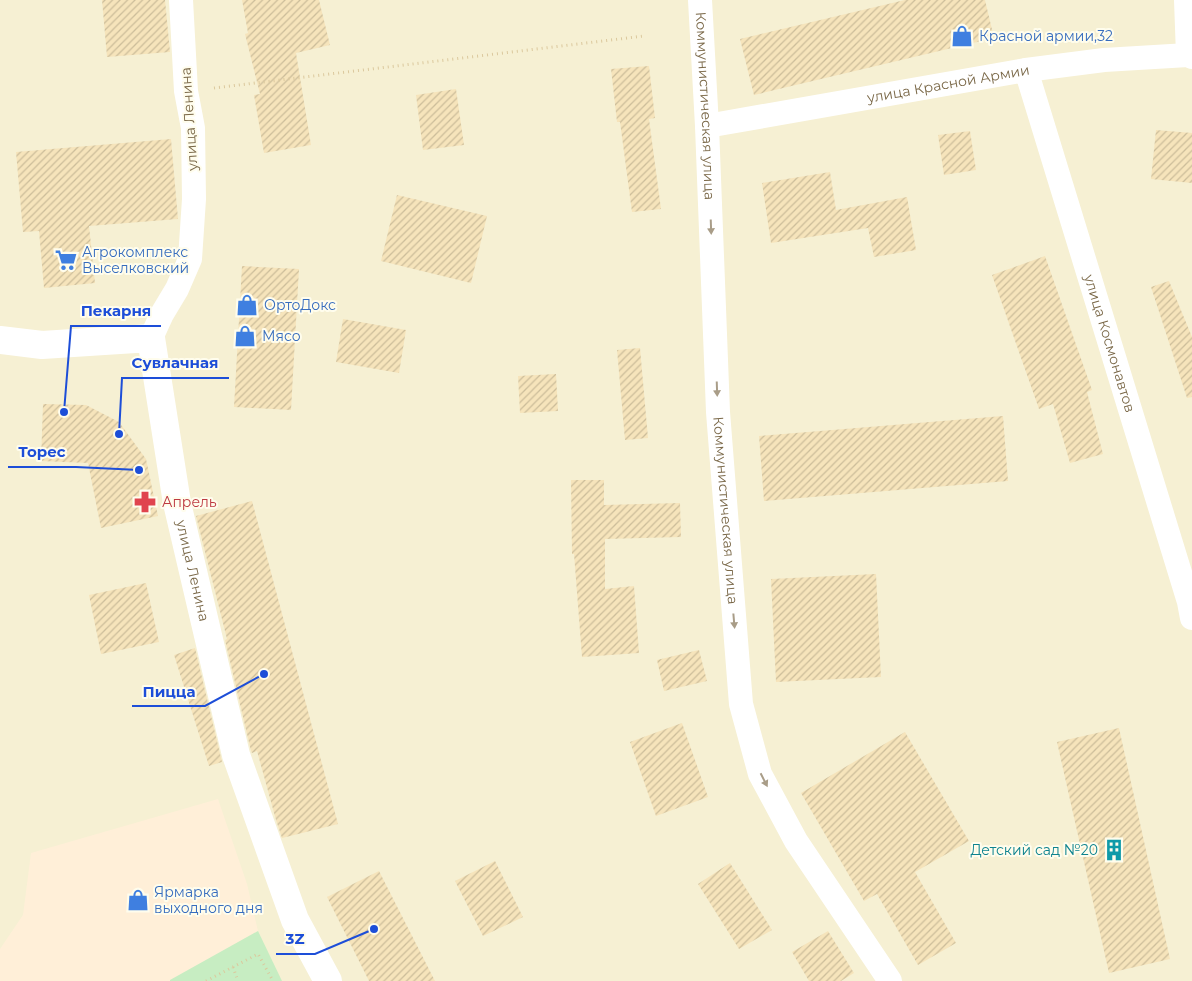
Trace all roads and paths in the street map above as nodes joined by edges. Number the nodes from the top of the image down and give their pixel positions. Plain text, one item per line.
1 (181, 0) edge
2 (700, 0) edge
3 (1186, 0) edge
4 (644, 36) dead end
5 (1190, 56) edge
6 (1026, 70) junction
7 (186, 91) junction
8 (707, 126) junction
9 (151, 338) junction
10 (0, 340) edge
11 (1192, 618) edge
12 (233, 967) junction
13 (206, 981) edge
14 (238, 981) edge
15 (273, 981) edge
16 (328, 981) edge
17 (890, 981) edge

1 - 7 street, улица Ленина
2 - 8 street, Коммунистическая улица
3 - 5 street
4 - 7 path
5 - 6 street, улица Красной Армии
6 - 8 street, улица Красной Армии
6 - 11 street, улица Космонавтов
7 - 9 street, улица Ленина
8 -> 17 street, Коммунистическая улица
9 - 10 main road
9 - 16 main road, улица Ленина
12 - 13 path
12 - 14 path
12 - 15 path

